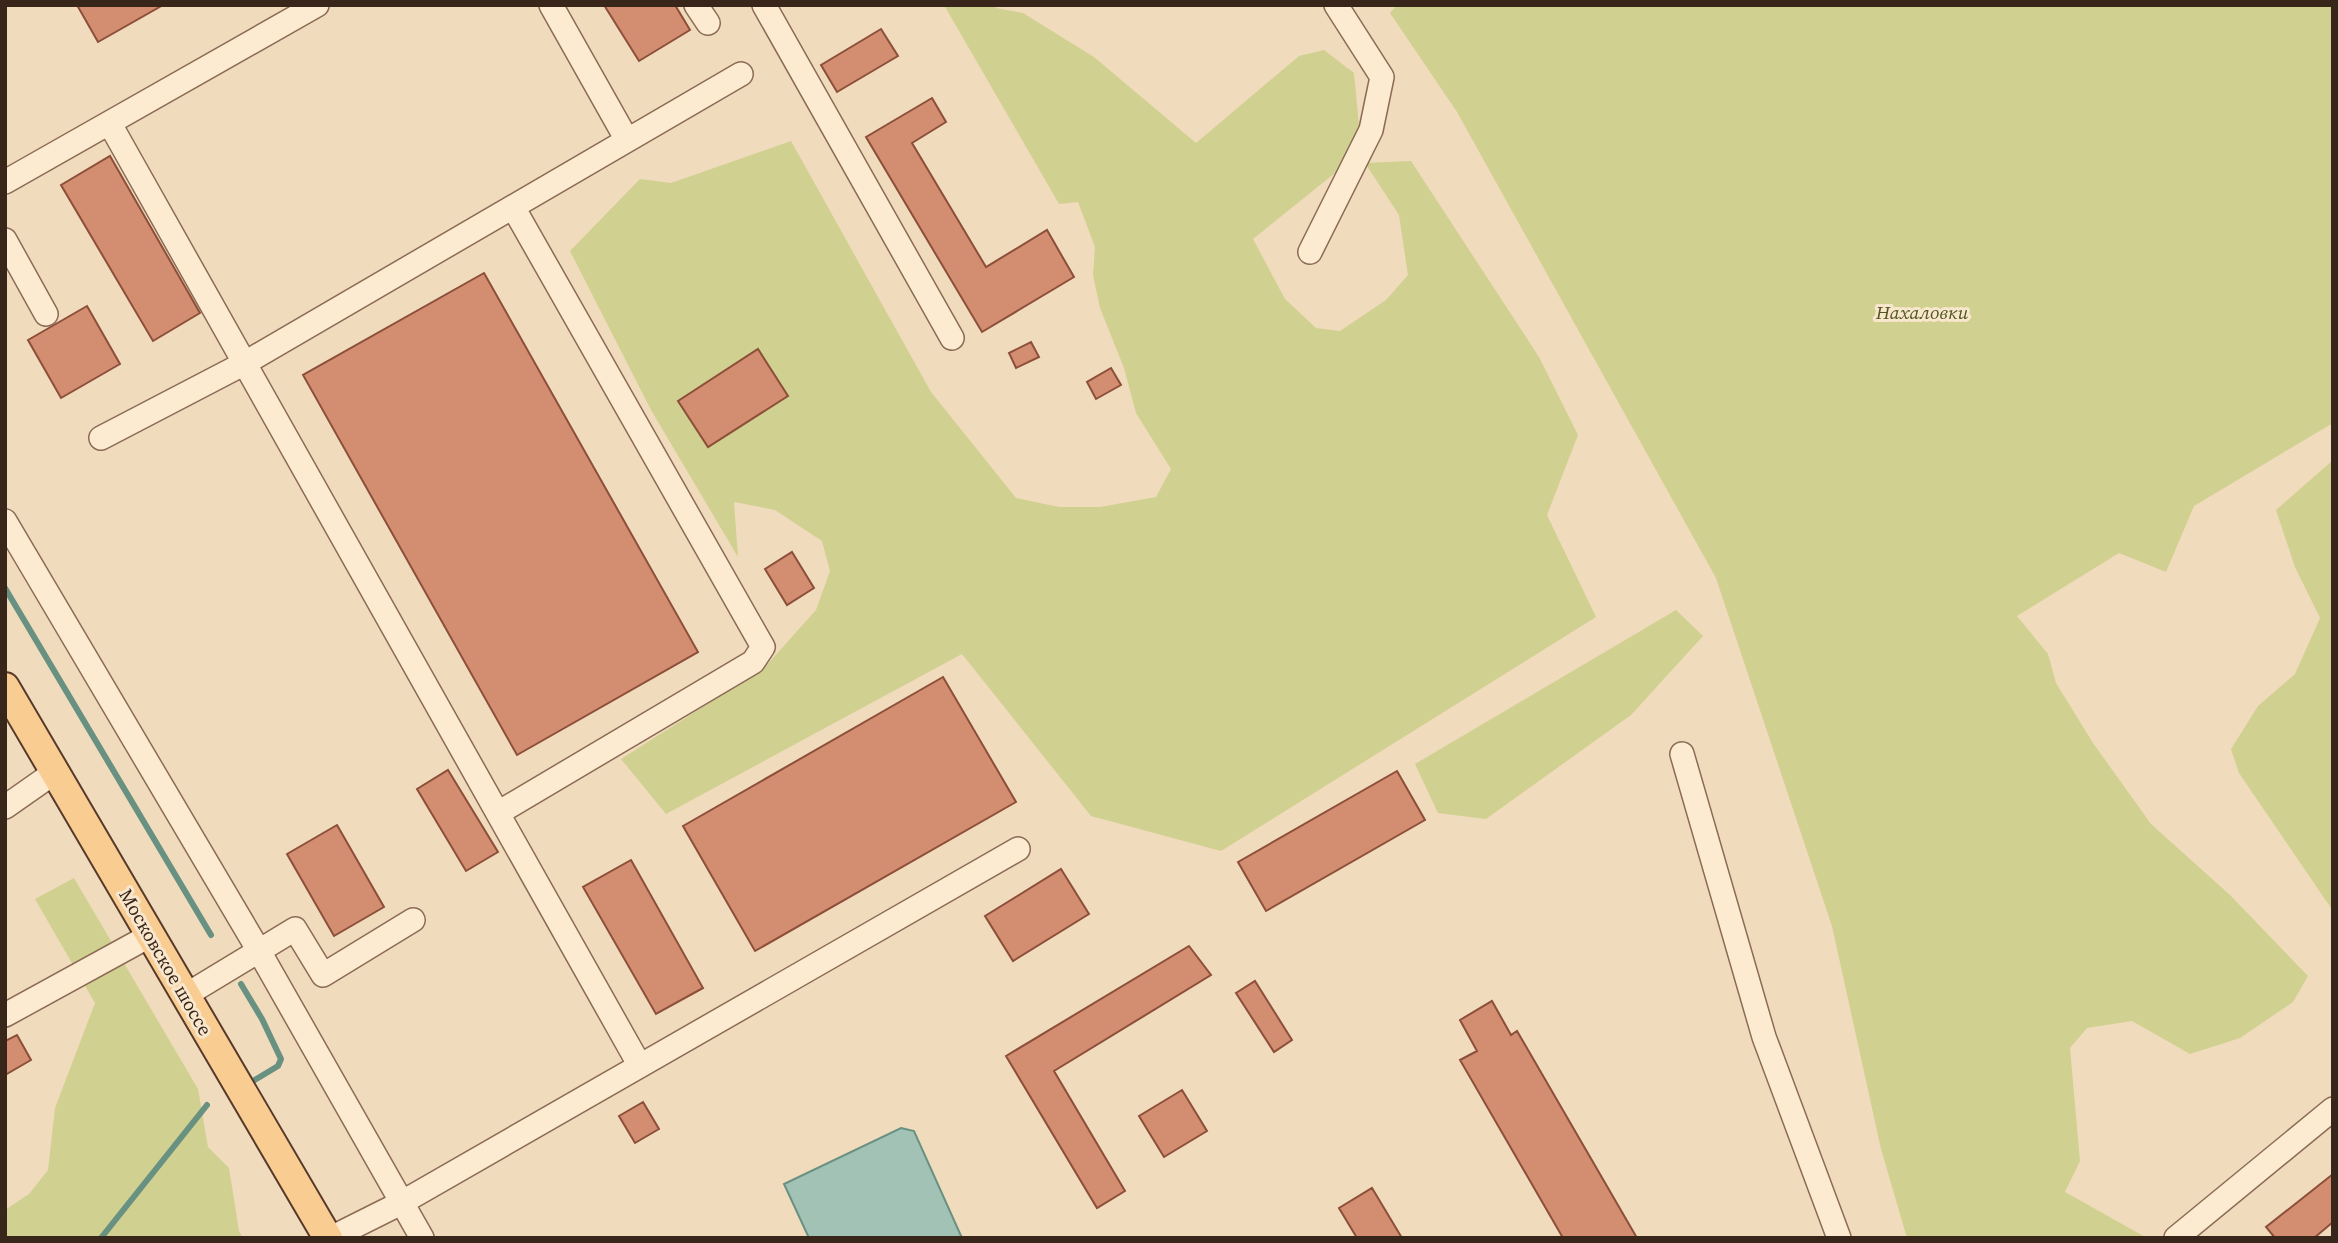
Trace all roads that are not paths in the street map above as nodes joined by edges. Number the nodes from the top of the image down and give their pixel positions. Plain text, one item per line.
1 (317, 5) edge
2 (551, 5) edge
3 (764, 5) edge
4 (1336, 5) edge
5 (741, 74) dead end
6 (110, 124) junction
7 (627, 140) junction
8 (5, 183) edge
9 (513, 207) junction
10 (5, 240) edge
11 (1310, 252) dead end
12 (46, 314) dead end
13 (952, 338) dead end
14 (245, 363) junction
15 (101, 438) dead end
16 (5, 521) edge
17 (5, 687) edge
18 (1682, 754) dead end
19 (55, 772) junction
20 (5, 807) edge
21 (498, 813) junction
22 (1018, 849) dead end
23 (413, 920) dead end
24 (151, 935) junction
25 (259, 951) junction
26 (186, 995) junction
27 (5, 1015) edge
28 (640, 1066) junction
29 (2333, 1109) edge
30 (401, 1203) junction
31 (329, 1238) edge
32 (422, 1238) edge
33 (1839, 1238) edge
34 (2176, 1238) edge

1 - 6 street
2 - 7 street
3 - 13 street
4 - 11 street
5 - 7 street
6 - 8 street
6 - 14 street
7 - 9 street
9 - 14 street
9 - 21 street
10 - 12 street
14 - 15 street
14 - 21 street
16 - 25 street
17 - 19 main road, Московское шоссе
18 - 33 street
19 - 20 street
19 - 24 main road, Московское шоссе
21 - 28 street
22 - 28 street
23 - 25 street
24 - 26 main road, Московское шоссе
24 - 27 street
25 - 26 street
25 - 30 street
26 - 31 main road, Московское шоссе
28 - 30 street
29 - 34 street
30 - 31 street
30 - 32 street

